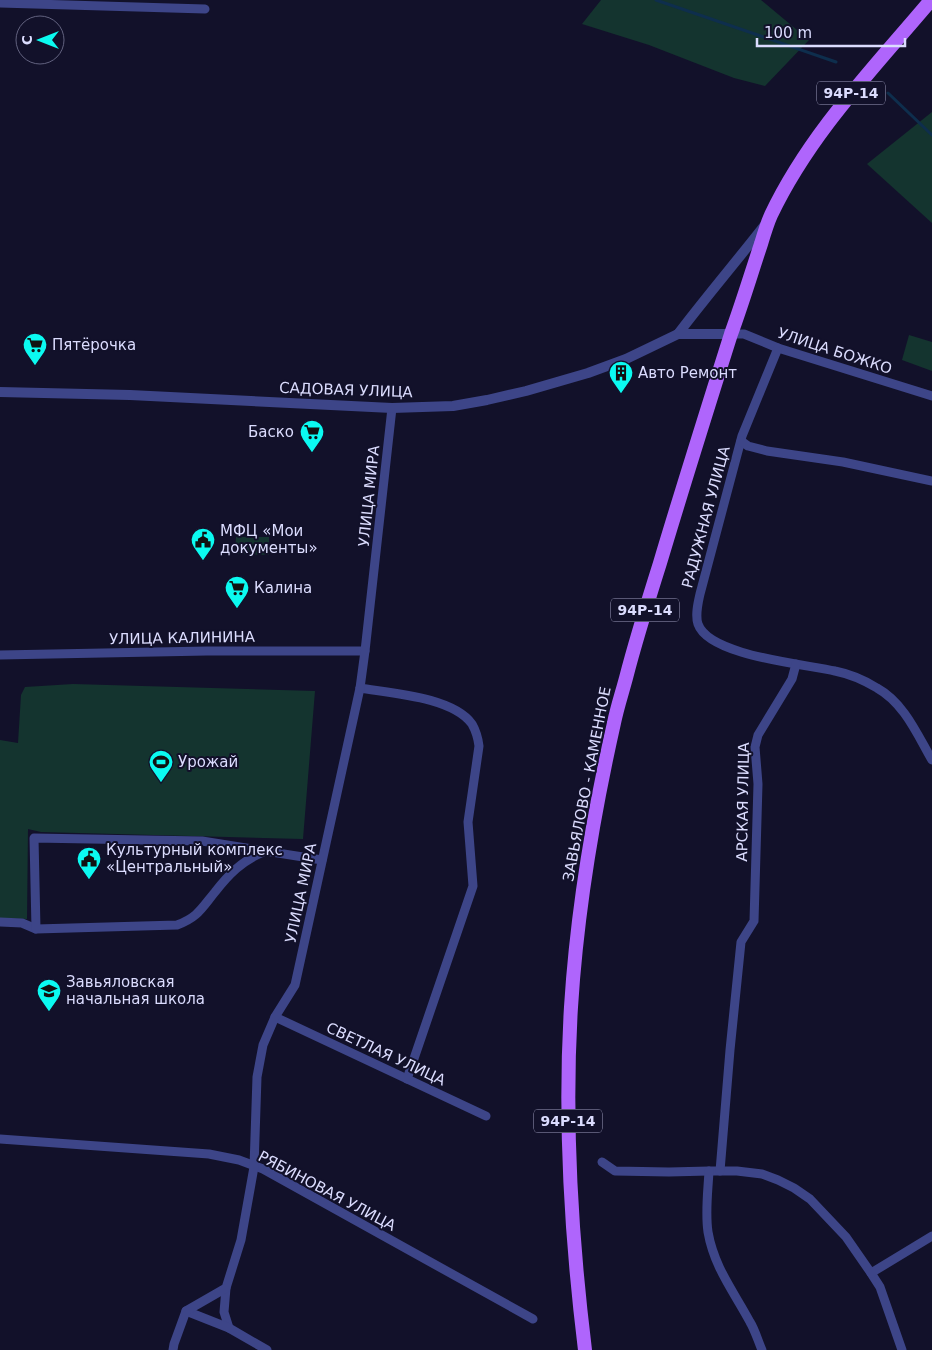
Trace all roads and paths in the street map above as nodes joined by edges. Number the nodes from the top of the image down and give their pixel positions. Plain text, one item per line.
1 (931, 0) edge
2 (0, 2) edge
3 (205, 9) dead end
4 (770, 217) junction
5 (678, 334) junction
6 (731, 334) junction
7 (778, 348) junction
8 (0, 392) edge
9 (932, 396) edge
10 (392, 408) junction
11 (741, 441) junction
12 (932, 481) edge
13 (365, 650) junction
14 (0, 655) edge
15 (796, 664) junction
16 (360, 688) junction
17 (932, 760) edge
18 (263, 852) junction
19 (322, 860) junction
20 (0, 922) edge
21 (36, 930) junction
22 (275, 1017) junction
23 (407, 1079) junction
24 (486, 1116) dead end
25 (0, 1139) edge
26 (602, 1162) dead end
27 (254, 1167) junction
28 (709, 1170) junction
29 (720, 1171) junction
30 (932, 1236) edge
31 (871, 1273) junction
32 (226, 1288) junction
33 (186, 1311) junction
34 (533, 1318) dead end
35 (229, 1328) junction
36 (173, 1350) edge
37 (267, 1350) edge
38 (585, 1350) edge
39 (762, 1350) edge
40 (902, 1350) edge

1 - 4 main road, ЗАВЬЯЛОВО - КАМЕННОЕ / 94Р-14
2 - 3 street
4 - 5 street
4 - 6 main road, ЗАВЬЯЛОВО - КАМЕННОЕ / 94Р-14
5 - 6 street
5 - 10 street, САДОВАЯ УЛИЦА
6 - 7 street, УЛИЦА БОЖКО
6 - 38 main road, ЗАВЬЯЛОВО - КАМЕННОЕ / 94Р-14
7 - 9 street, УЛИЦА БОЖКО
7 - 11 street, РАДУЖНАЯ УЛИЦА
8 - 10 street, САДОВАЯ УЛИЦА
10 - 13 street, УЛИЦА МИРА
11 - 12 street
11 - 15 street, РАДУЖНАЯ УЛИЦА
13 - 14 street, УЛИЦА КАЛИНИНА
13 - 16 street, УЛИЦА МИРА
15 - 17 street, РАДУЖНАЯ УЛИЦА
15 - 29 street, АРСКАЯ УЛИЦА
16 - 19 street, УЛИЦА МИРА
16 - 23 street
18 - 19 street
18 - 21 street
18 - 21 street
19 - 22 street, УЛИЦА МИРА
20 - 21 street
22 - 23 street, СВЕТЛАЯ УЛИЦА
22 - 27 street, УЛИЦА МИРА
23 - 24 street, СВЕТЛАЯ УЛИЦА
25 - 27 street, РЯБИНОВАЯ УЛИЦА
26 - 28 street
27 - 32 street, УЛИЦА МИРА
27 - 34 street, РЯБИНОВАЯ УЛИЦА
28 - 29 street
28 - 39 street
29 - 31 street
30 - 31 street
31 - 40 street
32 - 33 street
32 - 35 street, УЛИЦА МИРА
33 - 35 street
33 - 36 street
35 - 37 street

